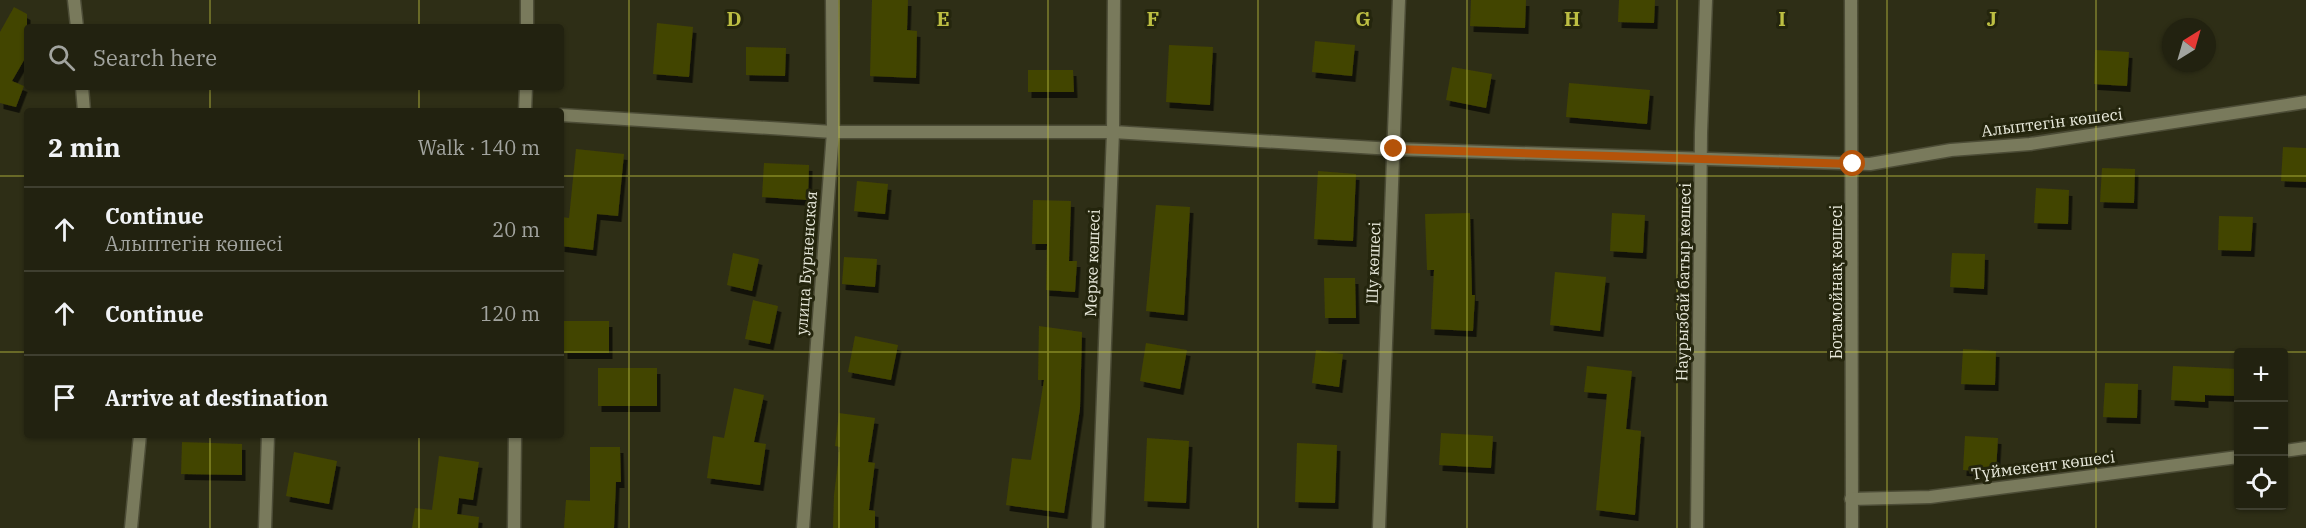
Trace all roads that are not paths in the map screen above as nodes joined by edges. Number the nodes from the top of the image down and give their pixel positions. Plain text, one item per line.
1 (74, 0) edge
2 (527, 0) edge
3 (832, 0) edge
4 (1114, 0) edge
5 (1399, 0) edge
6 (1706, 0) edge
7 (1851, 0) edge
8 (77, 24) edge
9 (527, 24) edge
10 (82, 90) edge
11 (526, 90) edge
12 (2306, 102) edge
13 (84, 108) edge
14 (525, 108) edge
15 (564, 115) edge
16 (832, 132) junction
17 (1113, 132) junction
18 (1394, 149) junction
19 (1700, 159) junction
20 (1853, 164) junction
21 (140, 438) edge
22 (268, 438) edge
23 (515, 438) edge
24 (2306, 448) edge
25 (2288, 450) edge
26 (2234, 458) edge
27 (1851, 499) junction
28 (131, 528) edge
29 (265, 528) edge
30 (514, 528) edge
31 (803, 528) edge
32 (1098, 528) edge
33 (1379, 528) edge
34 (1697, 528) edge
35 (1852, 528) edge

1 - 8 street
2 - 9 street
3 - 16 street, улица Бурненская
4 - 17 street, Мерке көшесі
5 - 18 street, Шу көшесі
6 - 19 street, Наурызбай батыр көшесі
7 - 20 street, Ботамойнақ көшесі
10 - 13 street
11 - 14 street
12 - 20 street, Алыптегін көшесі
15 - 16 street, Алыптегін көшесі
16 - 17 street, Алыптегін көшесі
16 - 31 street, улица Бурненская
17 - 18 street, Алыптегін көшесі
17 - 32 street, Мерке көшесі
18 - 19 street, Алыптегін көшесі
18 - 33 street, Шу көшесі
19 - 20 street, Алыптегін көшесі
19 - 34 street, Наурызбай батыр көшесі
20 - 27 street, Ботамойнақ көшесі
21 - 28 street
22 - 29 street
23 - 30 street
24 - 25 street
26 - 27 street, Түймекент көшесі
27 - 35 street, Ботамойнақ көшесі

